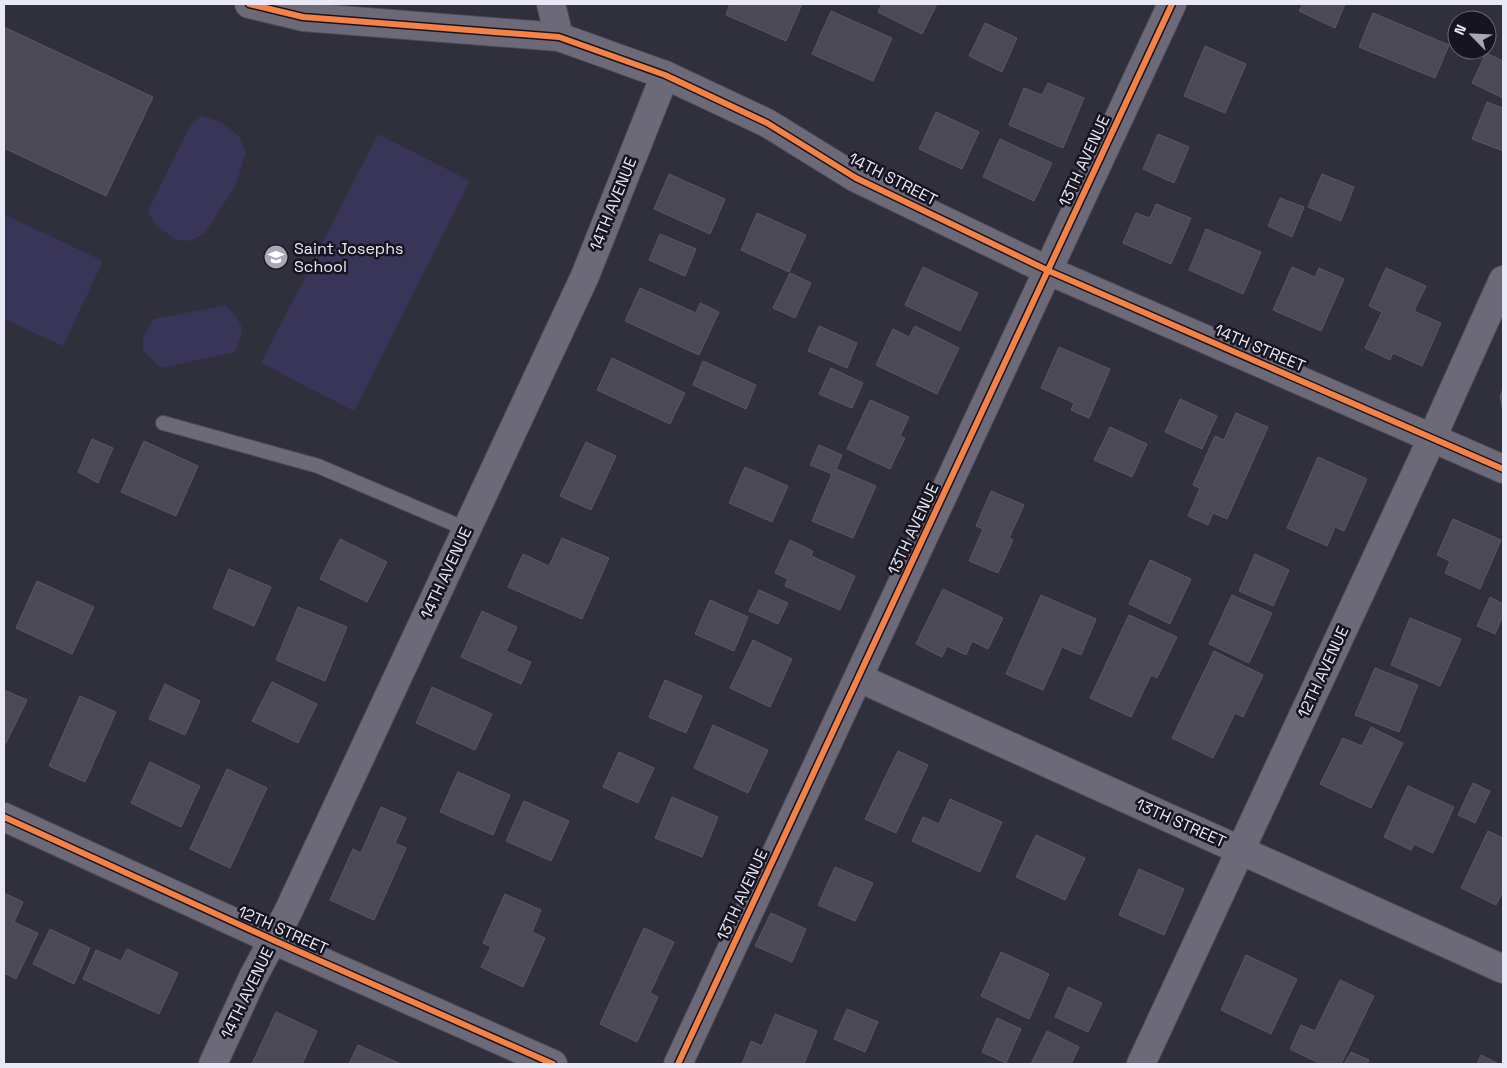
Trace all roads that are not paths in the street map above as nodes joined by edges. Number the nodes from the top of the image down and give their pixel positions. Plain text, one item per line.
1 (249, 4) edge
2 (550, 4) edge
3 (1172, 4) edge
4 (559, 37) junction
5 (665, 75) junction
6 (1048, 271) junction
7 (1503, 280) edge
8 (163, 423) dead end
9 (1432, 437) junction
10 (1503, 469) edge
11 (466, 529) junction
12 (859, 678) junction
13 (4, 817) edge
14 (1240, 850) junction
15 (273, 940) junction
16 (1503, 969) edge
17 (213, 1064) edge
18 (553, 1064) edge
19 (678, 1064) edge
20 (1141, 1064) edge

1 - 4 street, 14TH STREET
2 - 4 street
3 - 6 street, 13TH AVENUE
4 - 5 street, 14TH STREET
5 - 6 street, 14TH STREET
5 - 11 street, 14TH AVENUE
6 - 9 street, 14TH STREET
6 - 12 street, 13TH AVENUE
7 - 9 street, 12TH AVENUE
8 - 11 lane
9 - 10 street, 14TH STREET
9 - 14 street, 12TH AVENUE
11 - 15 street, 14TH AVENUE
12 - 14 street, 13TH STREET
12 - 19 street, 13TH AVENUE
13 - 15 street, 12TH STREET
14 - 16 street, 13TH STREET
14 - 20 street, 12TH AVENUE
15 - 17 street, 14TH AVENUE
15 - 18 street, 12TH STREET

